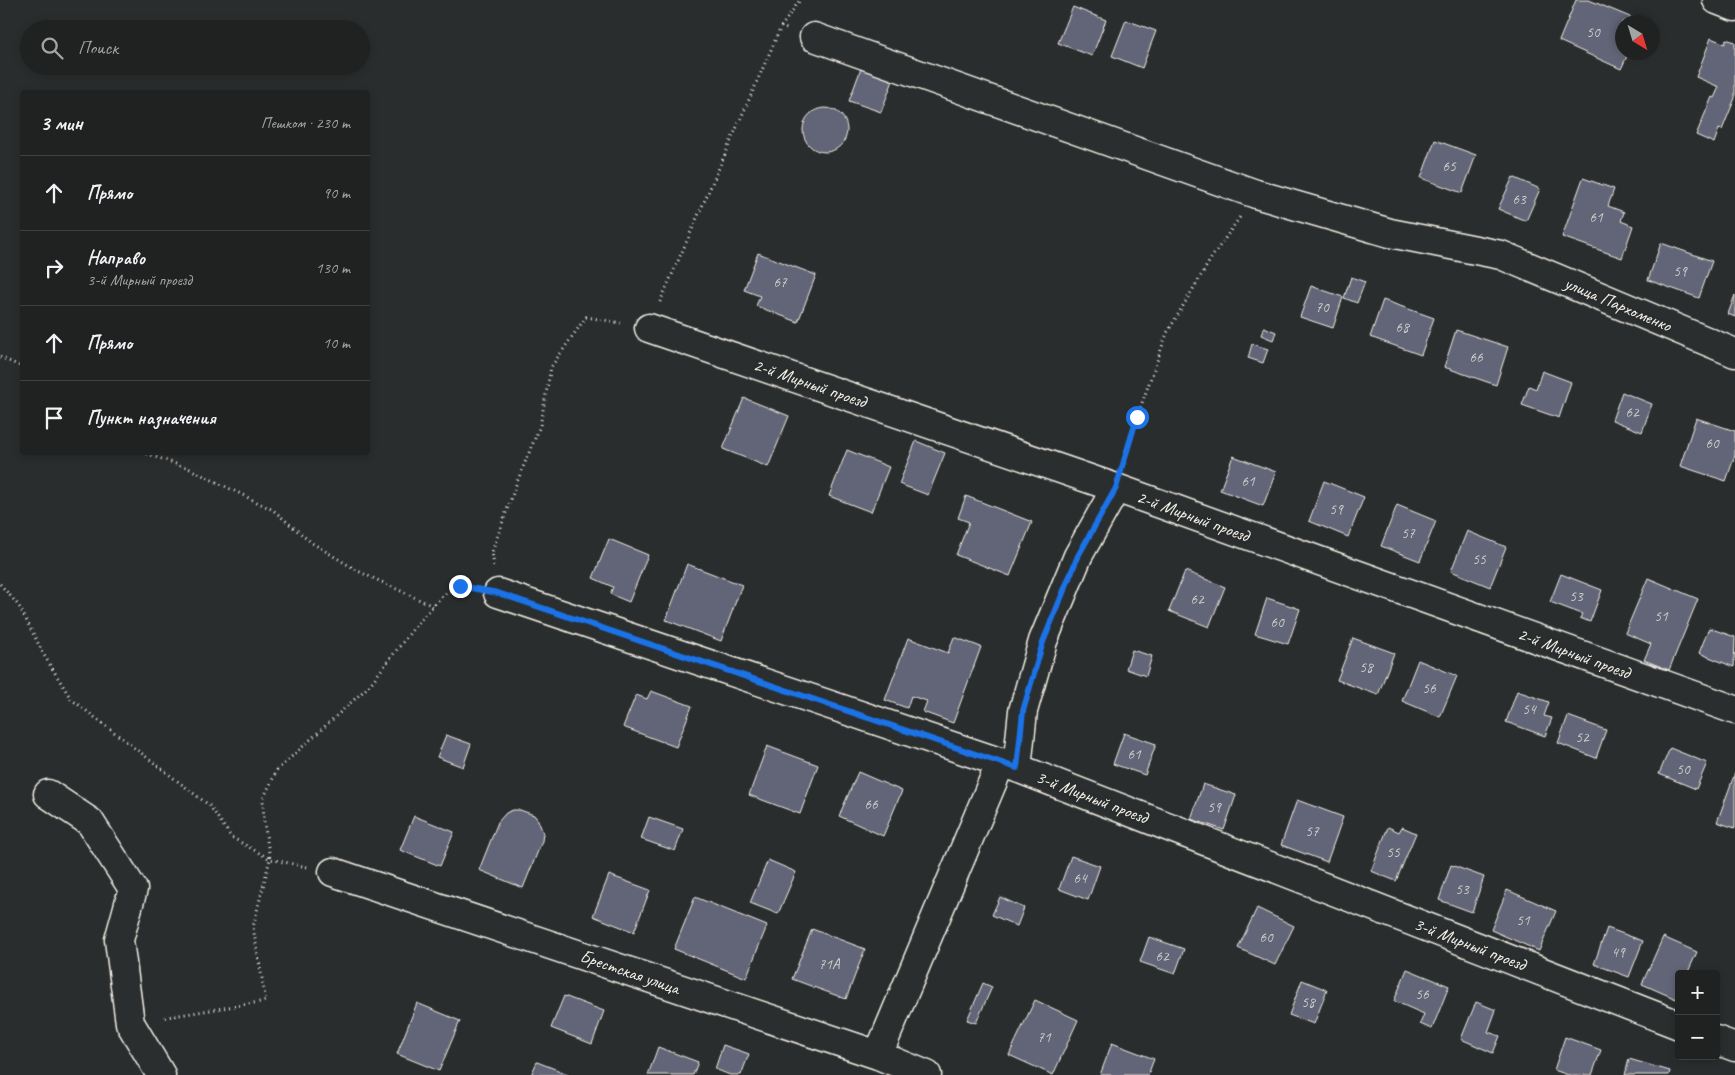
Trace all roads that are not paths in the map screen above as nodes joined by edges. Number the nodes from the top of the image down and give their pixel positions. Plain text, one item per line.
1 (1717, 0) edge
2 (1735, 7) edge
3 (814, 37) road end
4 (649, 328) road end
5 (1735, 352) edge
6 (1116, 488) junction
7 (498, 593) road end
8 (1735, 710) edge
9 (1009, 765) junction
10 (48, 794) dead end
11 (333, 872) road end
12 (1675, 1023) edge
13 (1720, 1041) edge
14 (1735, 1047) edge
15 (878, 1055) junction
16 (915, 1073) edge
17 (161, 1075) edge

1 - 2 street
3 - 5 street, улица Пархоменко
4 - 6 street, 2-й Мирный проезд
6 - 8 street, 2-й Мирный проезд
6 - 9 street
7 - 9 street, 3-й Мирный проезд
9 - 12 street, 3-й Мирный проезд
9 - 15 street
10 - 17 street
11 - 15 street, Брестская улица
13 - 14 street
15 - 16 street, Брестская улица

